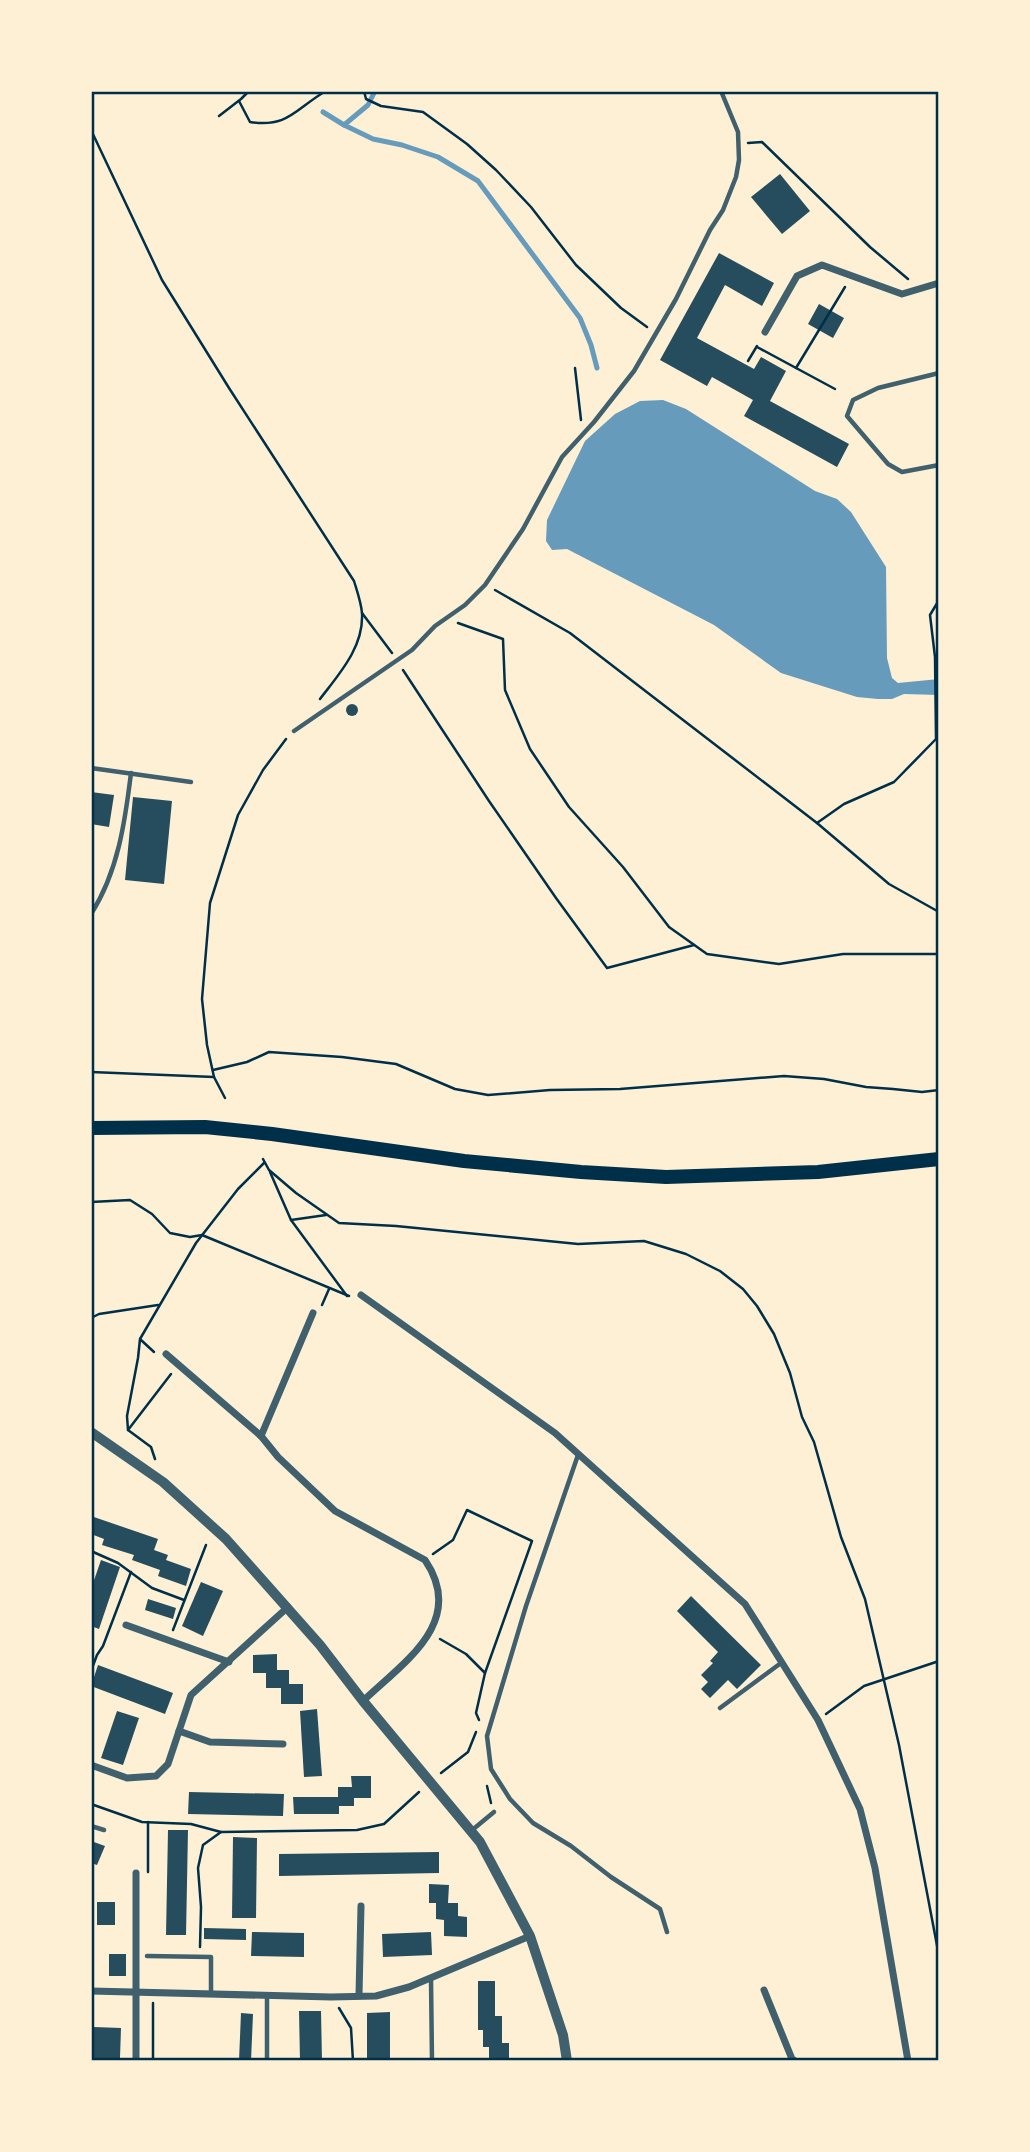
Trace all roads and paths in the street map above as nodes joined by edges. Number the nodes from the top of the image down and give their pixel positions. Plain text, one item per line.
1 (249, 91) edge
2 (326, 91) edge
3 (364, 91) edge
4 (721, 91) edge
5 (239, 101) junction
6 (219, 116) dead end
7 (91, 130) edge
8 (739, 144) junction
9 (852, 275) junction
10 (939, 283) edge
11 (921, 290) junction
12 (765, 332) joint
13 (656, 333) junction
14 (757, 346) junction
15 (748, 361) dead end
16 (575, 368) dead end
17 (796, 368) junction
18 (939, 373) edge
19 (835, 389) dead end
20 (582, 433) junction
21 (939, 465) edge
22 (485, 585) junction
23 (939, 600) edge
24 (362, 613) junction
25 (445, 618) junction
26 (390, 651) dead end
27 (405, 672) dead end
28 (318, 702) dead end
29 (295, 731) joint
30 (91, 768) edge
31 (131, 773) junction
32 (191, 782) dead end
33 (817, 823) junction
34 (939, 912) edge
35 (91, 914) edge
36 (695, 945) junction
37 (939, 954) edge
38 (213, 1070) junction
39 (91, 1072) edge
40 (214, 1077) junction
41 (939, 1090) edge
42 (225, 1098) dead end
43 (91, 1128) edge
44 (939, 1159) edge
45 (269, 1170) junction
46 (91, 1202) edge
47 (326, 1215) junction
48 (291, 1220) junction
49 (202, 1235) junction
50 (329, 1289) junction
51 (361, 1295) dead end
52 (158, 1306) dead end
53 (313, 1313) joint
54 (91, 1318) edge
55 (140, 1339) dead end
56 (166, 1354) joint
57 (178, 1364) junction
58 (128, 1430) dead end
59 (91, 1432) edge
60 (261, 1436) junction
61 (579, 1454) junction
62 (206, 1545) dead end
63 (91, 1551) edge
64 (425, 1560) junction
65 (131, 1572) junction
66 (184, 1600) junction
67 (288, 1607) junction
68 (126, 1625) dead end
69 (431, 1634) junction
70 (169, 1640) junction
71 (939, 1661) edge
72 (229, 1662) junction
73 (781, 1663) junction
74 (91, 1671) edge
75 (363, 1701) junction
76 (720, 1708) dead end
77 (818, 1720) junction
78 (480, 1722) dead end
79 (179, 1731) junction
80 (283, 1744) dead end
81 (91, 1765) edge
82 (439, 1775) dead end
83 (422, 1789) dead end
84 (91, 1804) edge
85 (494, 1812) dead end
86 (91, 1826) edge
87 (104, 1830) dead end
88 (221, 1832) junction
89 (471, 1832) junction
90 (136, 1873) dead end
91 (361, 1906) dead end
92 (667, 1932) dead end
93 (530, 1936) junction
94 (147, 1956) dead end
95 (939, 1956) edge
96 (199, 1957) junction
97 (431, 1978) junction
98 (764, 1990) dead end
99 (91, 1991) edge
100 (135, 1992) junction
101 (153, 1992) junction
102 (211, 1994) junction
103 (267, 1995) junction
104 (359, 1995) junction
105 (331, 1997) junction
106 (136, 2061) edge
107 (153, 2061) edge
108 (267, 2061) edge
109 (354, 2061) edge
110 (432, 2061) edge
111 (567, 2061) edge
112 (795, 2061) edge
113 (908, 2061) edge

1 - 5 path
2 - 5 path
3 - 13 path
4 - 8 lane
5 - 6 path
7 - 24 path
8 - 11 path
8 - 13 lane
9 - 11 street
9 - 12 street
9 - 17 path
10 - 11 street
12 - 14 path
13 - 20 lane
14 - 15 path
14 - 17 path
16 - 20 path
17 - 19 path
18 - 21 lane
20 - 22 lane
22 - 25 lane
22 - 33 path
23 - 33 path
24 - 26 path
24 - 28 path
25 - 29 lane
25 - 36 path
27 - 36 path
29 - 38 path
30 - 31 lane
31 - 32 lane
31 - 35 lane
33 - 34 path
36 - 37 path
38 - 40 path
38 - 41 path
39 - 40 path
40 - 42 path
43 - 44 main road
45 - 47 path
45 - 48 path
45 - 49 path
46 - 49 path
47 - 48 path
47 - 95 path
48 - 50 path
49 - 50 path
50 - 53 path
51 - 61 street
52 - 54 path
53 - 60 street
55 - 56 path
56 - 57 street
57 - 58 path
57 - 60 street
59 - 67 street
60 - 64 street
61 - 73 street
61 - 92 lane
62 - 66 path
63 - 65 path
64 - 69 street
64 - 69 path
65 - 66 path
65 - 74 path
66 - 70 path
67 - 72 street
67 - 75 street
68 - 70 street
69 - 75 street
70 - 72 street
71 - 77 path
72 - 79 street
73 - 76 lane
73 - 77 street
75 - 89 street
77 - 113 street
78 - 82 path
79 - 80 street
79 - 81 street
83 - 88 path
84 - 88 path
85 - 89 lane
86 - 87 lane
88 - 96 path
89 - 93 street
90 - 100 street
91 - 104 street
93 - 97 street
93 - 111 street
94 - 96 lane
96 - 102 lane
97 - 104 street
97 - 110 lane
98 - 112 street
99 - 100 street
100 - 101 street
100 - 106 street
101 - 102 street
101 - 107 path
102 - 103 street
103 - 105 street
103 - 108 lane
104 - 105 street
105 - 109 path

